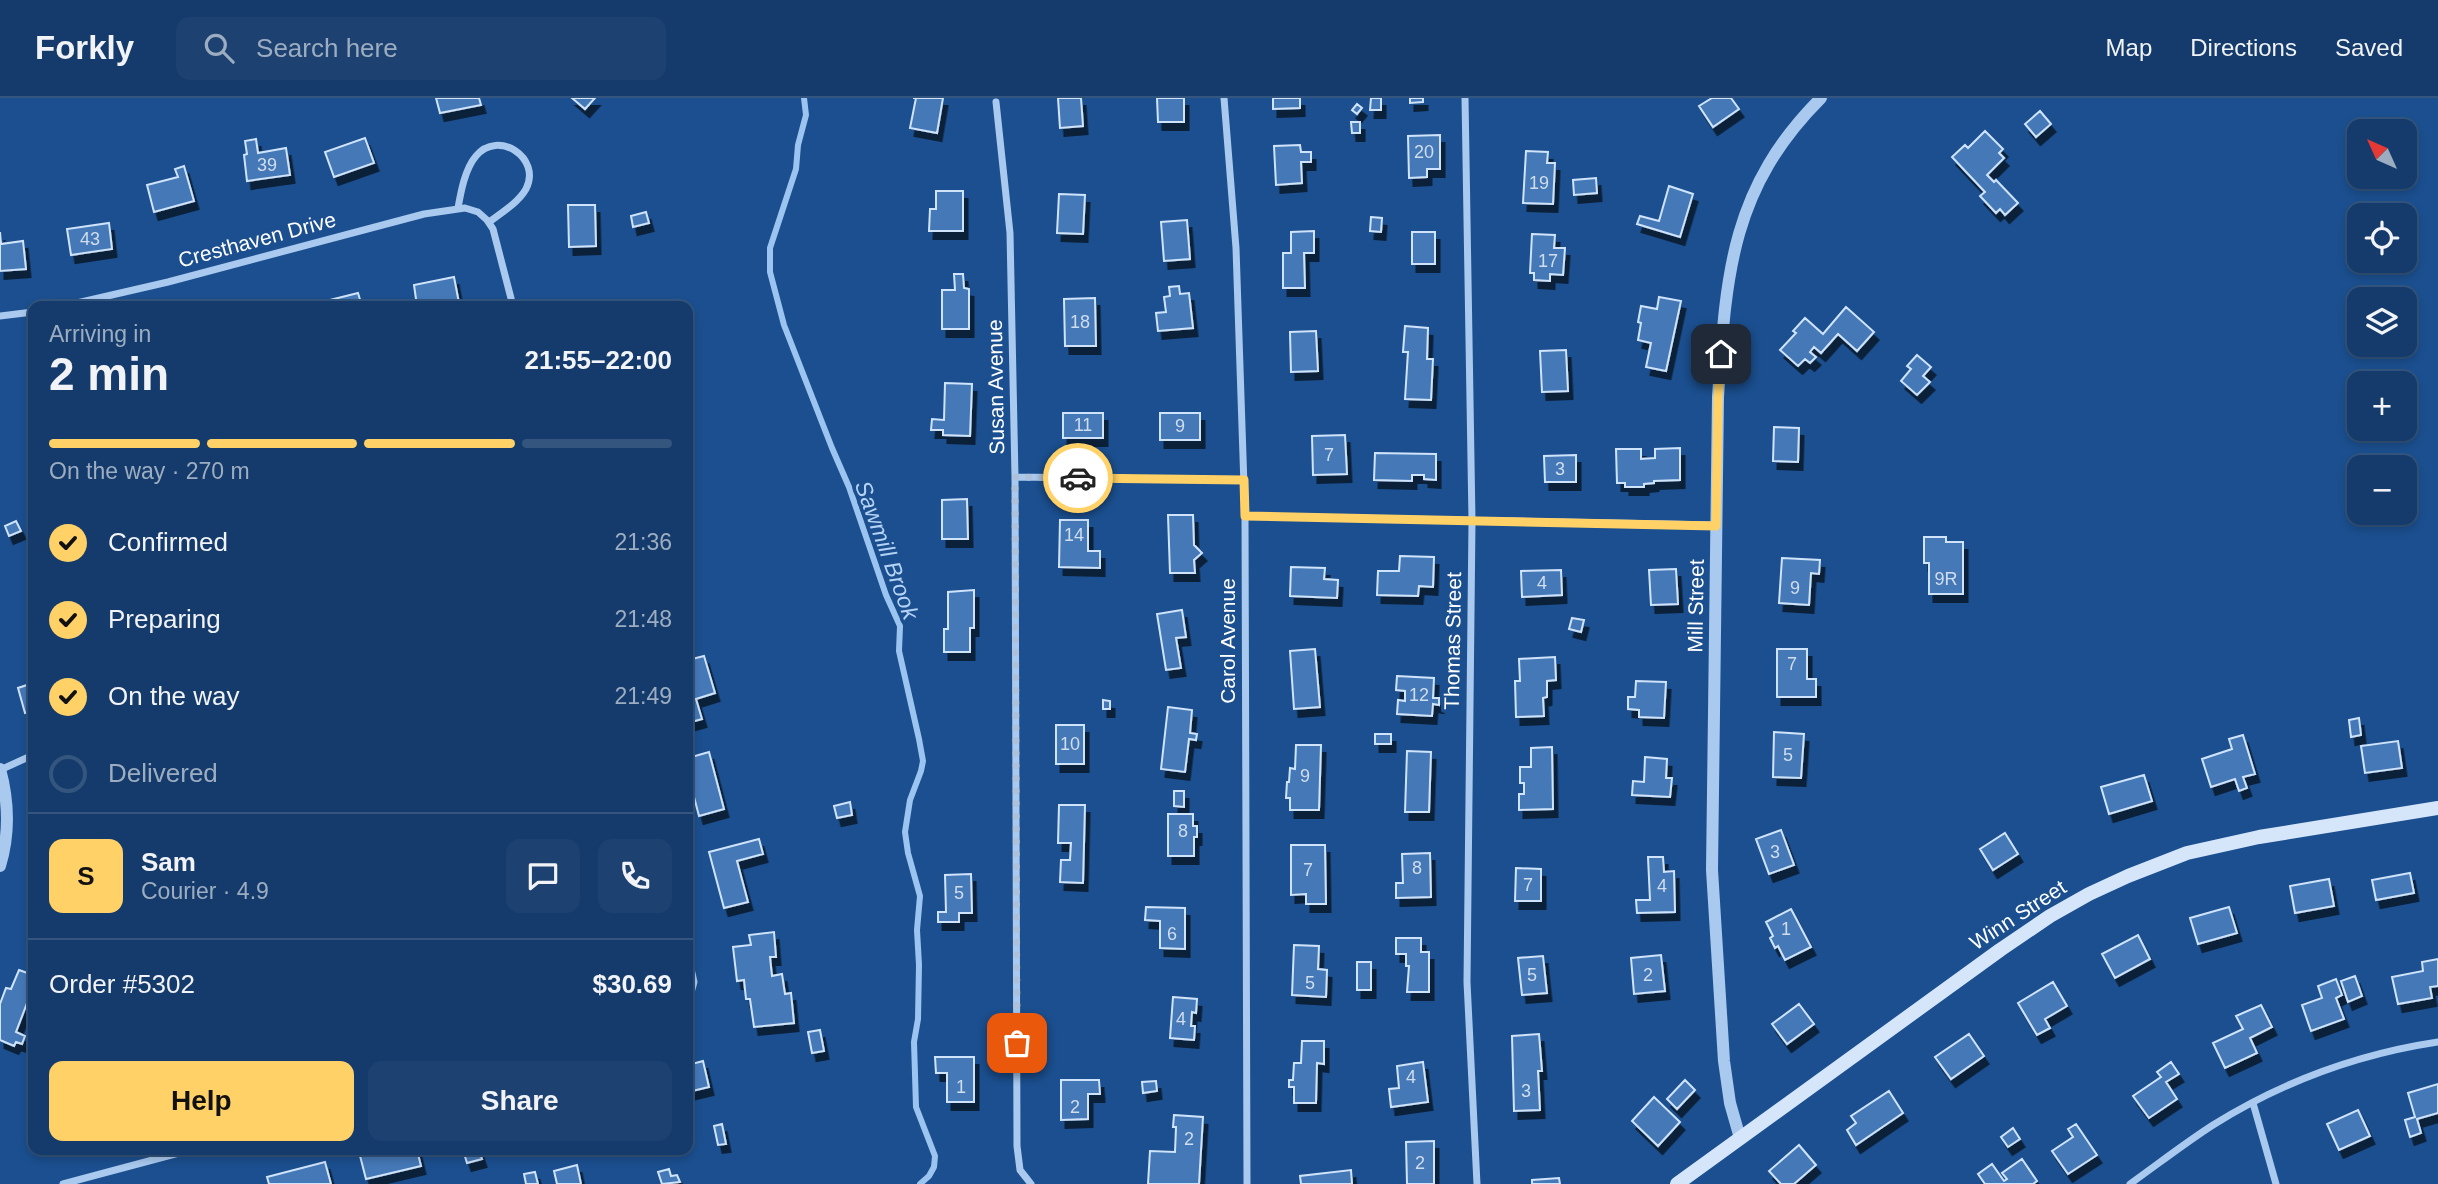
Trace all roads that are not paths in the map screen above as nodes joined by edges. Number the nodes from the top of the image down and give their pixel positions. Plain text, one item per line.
1 (1224, 98) edge
2 (1465, 98) edge
3 (1821, 98) edge
4 (996, 102) dead end
5 (458, 208) junction
6 (489, 222) junction
7 (86, 301) edge
8 (512, 301) edge
9 (28, 313) edge
10 (0, 316) edge
11 (1015, 477) junction
12 (1244, 480) junction
13 (1245, 516) junction
14 (1472, 521) junction
15 (1716, 526) junction
16 (28, 757) edge
17 (0, 769) edge
18 (2438, 808) edge
19 (0, 866) edge
20 (2438, 1042) edge
21 (2253, 1103) junction
22 (1740, 1138) junction
23 (171, 1155) edge
24 (63, 1184) edge
25 (1031, 1184) edge
26 (1247, 1184) edge
27 (1477, 1184) edge
28 (1677, 1184) edge
29 (2130, 1184) edge
30 (2276, 1184) edge

1 - 12 street, Carol Avenue
2 - 14 street, Thomas Street
3 - 15 street, Mill Street
4 - 11 street, Susan Avenue
5 - 6 street
5 - 6 street
5 - 7 street, Cresthaven Drive
6 - 8 street
9 - 10 street
11 - 12 street
11 - 25 street, Susan Avenue
12 - 13 street, Carol Avenue
13 - 14 street
13 - 26 street, Carol Avenue
14 - 15 street
14 - 27 street, Thomas Street
15 - 22 street, Mill Street
16 - 17 street
17 - 19 street
18 - 22 main road, Winn Street
20 - 21 street
21 - 29 street
21 - 30 street
22 - 28 main road, Winn Street
23 - 24 street

